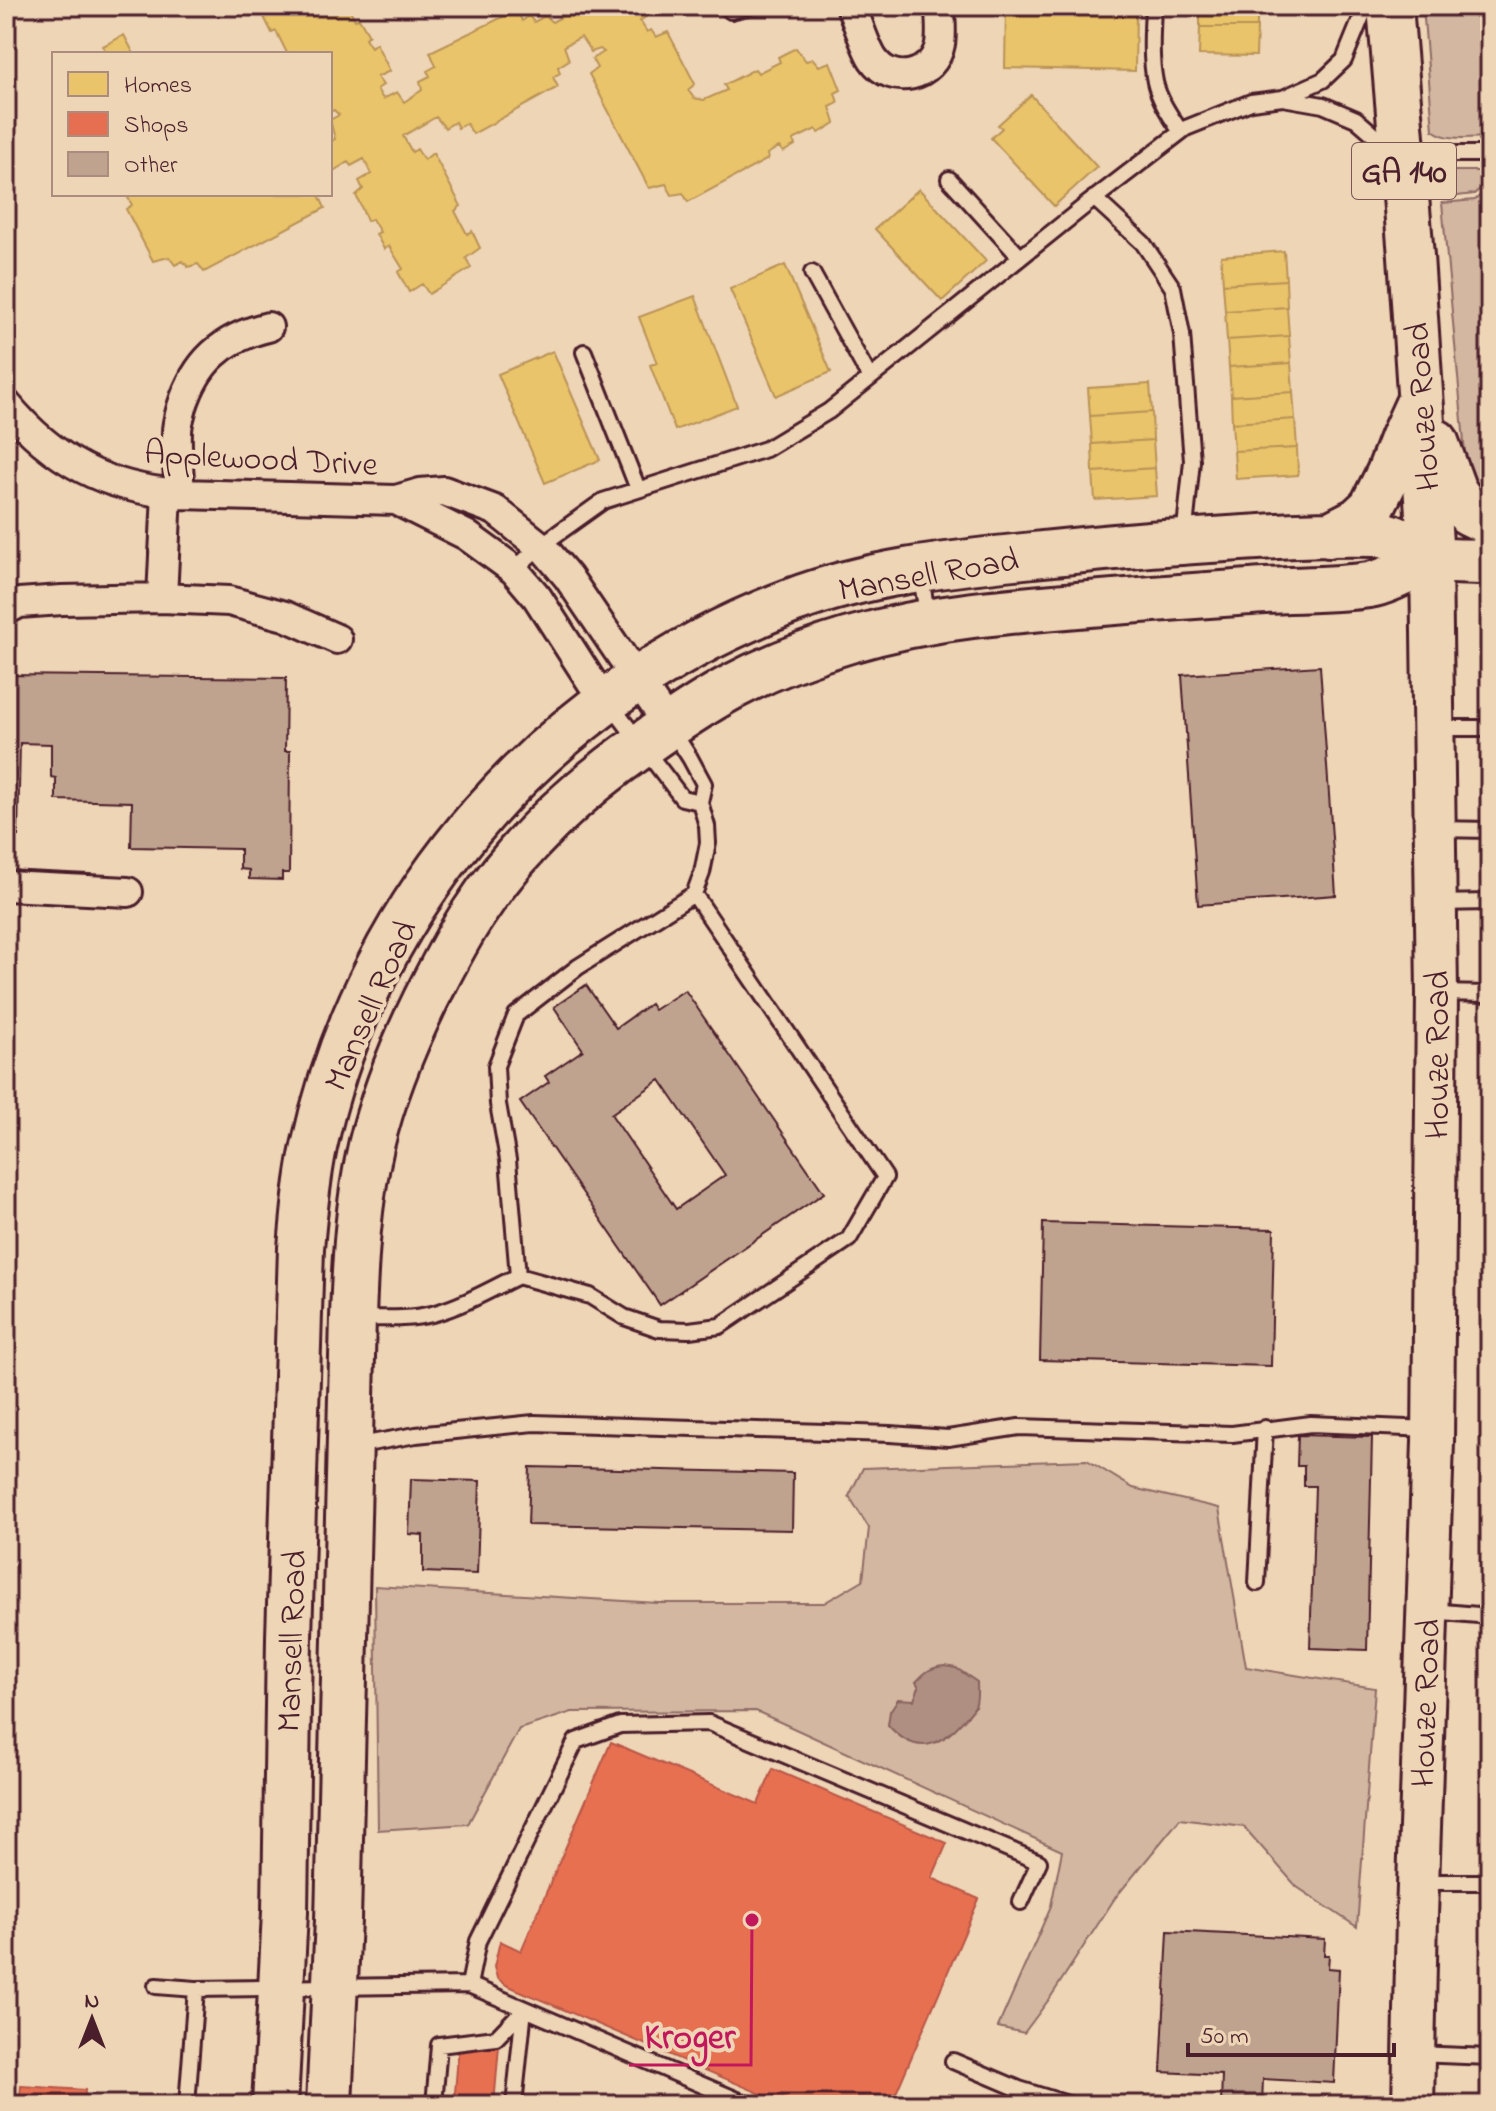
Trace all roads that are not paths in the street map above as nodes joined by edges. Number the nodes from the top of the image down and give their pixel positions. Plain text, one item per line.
1 (725, 6) edge
2 (750, 6) edge
3 (851, 6) edge
4 (940, 6) edge
5 (1153, 6) edge
6 (1366, 6) edge
7 (1390, 6) edge
8 (1283, 98) junction
9 (1181, 132) junction
10 (1403, 154) junction
11 (1490, 154) edge
12 (949, 179) dead end
13 (1094, 198) junction
14 (1020, 257) junction
15 (812, 273) dead end
16 (268, 327) dead end
17 (584, 352) dead end
18 (870, 378) junction
19 (1421, 398) junction
20 (6, 404) edge
21 (638, 489) junction
22 (174, 494) junction
23 (396, 500) junction
24 (1490, 523) edge
25 (1329, 535) junction
26 (1184, 542) junction
27 (540, 546) junction
28 (1431, 559) junction
29 (1490, 562) edge
30 (919, 567) junction
31 (514, 570) junction
32 (162, 598) junction
33 (6, 610) edge
34 (929, 622) junction
35 (337, 639) dead end
36 (622, 689) junction
37 (1434, 728) junction
38 (1490, 728) edge
39 (655, 735) junction
40 (700, 802) junction
41 (1435, 829) junction
42 (1490, 830) edge
43 (6, 886) edge
44 (128, 892) dead end
45 (694, 894) junction
46 (1490, 902) edge
47 (1436, 903) junction
48 (1437, 993) junction
49 (1490, 994) edge
50 (361, 1005) junction
51 (411, 1029) junction
52 (518, 1276) junction
53 (353, 1317) junction
54 (1265, 1428) junction
55 (1433, 1429) junction
56 (350, 1447) junction
57 (1257, 1583) dead end
58 (1428, 1611) junction
59 (1490, 1616) edge
60 (1418, 1882) junction
61 (1490, 1882) edge
62 (1021, 1902) dead end
63 (469, 1985) junction
64 (156, 1986) dead end
65 (335, 1986) junction
66 (282, 1988) junction
67 (196, 1989) junction
68 (524, 2009) junction
69 (1414, 2053) junction
70 (1490, 2057) edge
71 (953, 2061) dead end
72 (187, 2105) edge
73 (275, 2105) edge
74 (329, 2105) edge
75 (434, 2105) edge
76 (514, 2105) edge
77 (749, 2105) edge
78 (1071, 2105) edge
79 (1413, 2105) edge

1 - 2 lane
3 - 4 street
5 - 9 lane
6 - 8 lane
7 - 10 main road, Houze Road / GA 140
8 - 9 lane
8 - 10 lane
9 - 13 lane
10 - 11 lane
10 - 19 main road, Houze Road / GA 140
12 - 14 lane
13 - 14 lane
13 - 26 lane
14 - 18 lane
15 - 18 lane
16 - 22 street
17 - 21 lane
18 - 21 lane
19 - 24 main road
19 - 25 main road
19 - 28 main road, Houze Road / GA 140
20 - 22 street, Applewood Drive
21 - 27 lane
22 - 23 street, Applewood Drive
22 - 32 street
23 - 27 street, Applewood Drive
23 - 31 street, Applewood Drive
25 - 26 main road, Mansell Road
25 - 28 main road, Mansell Road
26 - 30 main road, Mansell Road
27 - 31 lane
27 - 36 street, Applewood Drive
28 - 29 main road, Mansell Road
28 - 34 main road, Mansell Road
28 - 37 street, Houze Road
30 - 34 lane
30 - 36 main road, Mansell Road
31 - 36 street, Applewood Drive
32 - 33 street
32 - 35 street
34 - 39 main road, Mansell Road
36 - 39 street, Applewood Drive
36 - 39 lane
36 - 50 main road, Mansell Road
37 - 38 lane
37 - 41 street, Houze Road
39 - 40 lane
39 - 40 lane
39 - 51 main road, Mansell Road
40 - 45 lane
41 - 42 lane
41 - 47 street, Houze Road
43 - 44 street
45 - 52 lane
45 - 52 lane
46 - 47 lane
47 - 48 street, Houze Road
48 - 49 lane
48 - 55 street, Houze Road
50 - 51 main road
50 - 66 main road, Mansell Road
51 - 53 main road, Mansell Road
52 - 53 lane
53 - 56 main road, Mansell Road
54 - 55 lane
54 - 56 lane
54 - 57 lane
55 - 58 street, Houze Road
56 - 65 main road, Mansell Road
58 - 59 lane
58 - 60 street, Houze Road
60 - 61 lane
60 - 69 street, Houze Road
62 - 63 lane
63 - 65 lane
63 - 68 lane
64 - 67 lane
65 - 66 lane
65 - 74 main road, Mansell Road
66 - 67 lane
66 - 73 main road, Mansell Road
67 - 72 lane
68 - 75 lane
68 - 76 lane
68 - 77 lane
69 - 70 lane
69 - 79 street, Houze Road
71 - 78 lane

